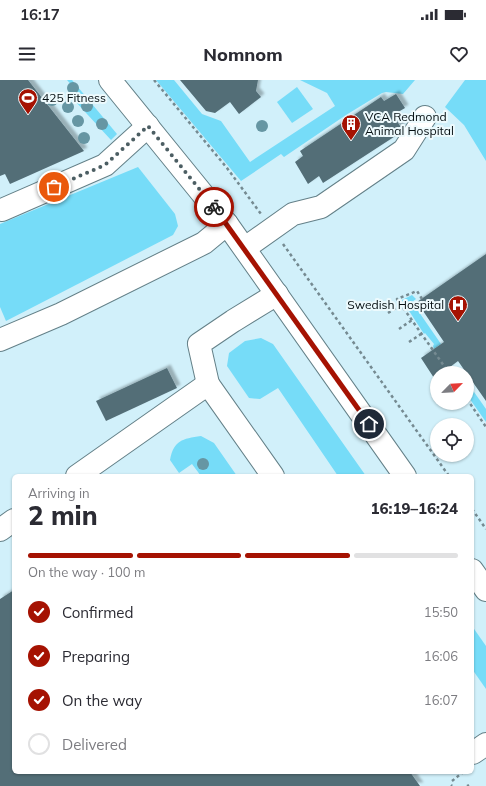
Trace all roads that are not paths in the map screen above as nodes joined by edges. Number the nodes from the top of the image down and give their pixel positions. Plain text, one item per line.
1 (110, 80) edge
2 (425, 117) dead end
3 (148, 126) junction
4 (2, 210) dead end
5 (228, 224) junction
6 (244, 248) junction
7 (277, 294) junction
8 (0, 340) edge
9 (208, 384) junction
10 (80, 474) edge
11 (272, 474) edge
12 (404, 474) edge
13 (12, 521) edge
14 (0, 530) edge
15 (474, 573) edge
16 (486, 590) edge
17 (486, 744) edge
18 (474, 752) edge

1 - 3 main road
2 - 6 main road
3 - 4 main road
3 - 5 main road
5 - 6 main road
5 - 8 main road
6 - 7 main road
7 - 9 main road
7 - 12 main road
9 - 10 main road
9 - 11 main road
13 - 14 main road
15 - 16 main road
17 - 18 main road

